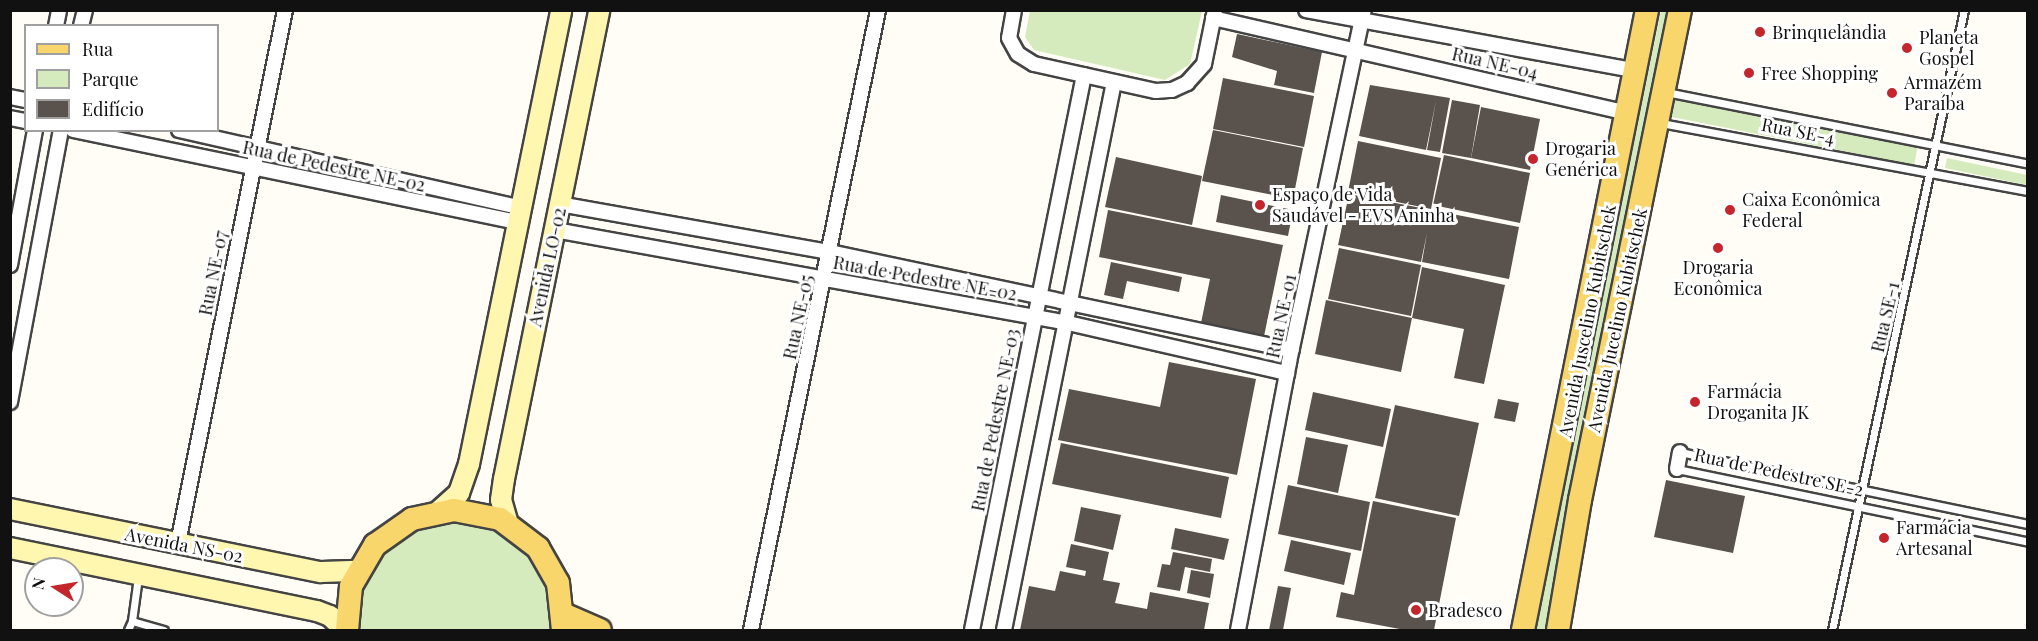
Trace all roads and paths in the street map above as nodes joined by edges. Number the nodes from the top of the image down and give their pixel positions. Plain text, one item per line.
1 (285, 10) edge
2 (561, 10) edge
3 (599, 10) edge
4 (878, 10) edge
5 (1014, 10) edge
6 (1306, 10) edge
7 (1647, 10) edge
8 (1680, 10) edge
9 (1964, 10) edge
10 (1214, 14) edge
11 (1362, 16) edge
12 (1355, 49) junction
13 (1637, 71) junction
14 (1084, 75) junction
15 (1114, 82) junction
16 (1663, 92) junction
17 (1628, 113) junction
18 (1658, 123) junction
19 (35, 132) edge
20 (61, 132) edge
21 (82, 132) edge
22 (189, 132) edge
23 (1936, 144) junction
24 (257, 146) junction
25 (2028, 164) edge
26 (253, 168) junction
27 (1933, 171) junction
28 (2028, 191) edge
29 (560, 204) junction
30 (520, 215) junction
31 (555, 230) junction
32 (830, 252) junction
33 (10, 265) edge
34 (825, 278) junction
35 (1039, 295) junction
36 (1072, 303) junction
37 (1034, 317) junction
38 (1068, 323) junction
39 (1292, 350) junction
40 (1287, 373) junction
41 (10, 402) edge
42 (1680, 452) joint
43 (1677, 469) joint
44 (1861, 492) junction
45 (1858, 507) junction
46 (10, 509) edge
47 (440, 511) junction
48 (508, 524) junction
49 (2028, 524) edge
50 (2028, 542) edge
51 (178, 543) junction
52 (10, 548) edge
53 (358, 571) junction
54 (138, 574) junction
55 (132, 621) junction
56 (563, 622) edge
57 (128, 630) edge
58 (164, 630) edge
59 (346, 630) edge
60 (600, 630) edge
61 (751, 630) edge
62 (972, 630) edge
63 (1004, 630) edge
64 (1238, 630) edge
65 (1523, 630) edge
66 (1558, 630) edge
67 (1832, 630) edge

1 - 24 street, Rua NE-07
2 - 30 street, Avenida LO-02
3 - 29 street, Avenida LO-02
4 - 32 street, Rua NE-05
5 - 14 street
6 - 11 street, Rua NE-04
7 - 13 main road, Avenida Juscelino Kubitschek
8 - 16 main road, Avenida Jucelino Kubitschek
9 - 23 lane, Rua SE-1
10 - 12 street, Rua NE-04
10 - 15 street
11 - 12 street, Rua NE-01
11 - 13 street, Rua NE-04
12 - 17 street, Rua NE-04
12 - 39 street, Rua NE-01
13 - 17 main road, Avenida Juscelino Kubitschek
14 - 15 street
14 - 35 street, Rua de Pedestre NE-03
15 - 36 street
16 - 18 main road, Avenida Jucelino Kubitschek
16 - 23 lane, Rua SE-4
17 - 65 main road, Avenida Juscelino Kubitschek
18 - 27 lane, Rua SE-4
18 - 66 main road, Avenida Jucelino Kubitschek
19 - 33 street
20 - 41 street
21 - 26 street, Rua de Pedestre NE-02
22 - 24 street, Rua de Pedestre NE-02
23 - 25 lane, Rua SE-4
23 - 27 lane, Rua SE-1
24 - 26 street, Rua NE-07
24 - 30 street, Rua de Pedestre NE-02
26 - 30 street, Rua de Pedestre NE-02
26 - 51 street, Rua NE-07
27 - 28 lane, Rua SE-4
27 - 44 lane, Rua SE-1
29 - 31 street, Avenida LO-02
29 - 32 street, Rua de Pedestre NE-02
30 - 47 street, Avenida LO-02
31 - 34 street, Rua de Pedestre NE-02
31 - 48 street, Avenida LO-02
32 - 34 street, Rua NE-05
32 - 35 street, Rua de Pedestre NE-02
34 - 37 street, Rua de Pedestre NE-02
34 - 61 street, Rua NE-05
35 - 36 street, Rua de Pedestre NE-02
35 - 37 street, Rua de Pedestre NE-03
36 - 38 street
36 - 39 street, Rua de Pedestre NE-02
37 - 38 street, Rua de Pedestre NE-02
37 - 62 street, Rua de Pedestre NE-03
38 - 40 street, Rua de Pedestre NE-02
38 - 63 street
39 - 40 street, Rua NE-01
40 - 64 street, Rua NE-01
42 - 43 street, Rua de Pedestre SE-2
42 - 44 lane, Rua de Pedestre SE-2
43 - 45 lane, Rua de Pedestre SE-2
44 - 45 lane, Rua SE-1
44 - 49 lane, Rua de Pedestre SE-2
45 - 50 lane, Rua de Pedestre SE-2
45 - 67 lane, Rua SE-1
46 - 51 street, Avenida NS-02
47 - 48 main road, Avenida NS-02
47 - 53 main road, Avenida NS-02
48 - 56 main road, Avenida NS-02
51 - 53 street, Avenida NS-02
52 - 54 street, Avenida NS-02
53 - 59 main road, Avenida NS-02
54 - 55 lane
54 - 59 street, Avenida NS-02
55 - 57 lane
55 - 58 lane
56 - 60 main road, Avenida NS-02

